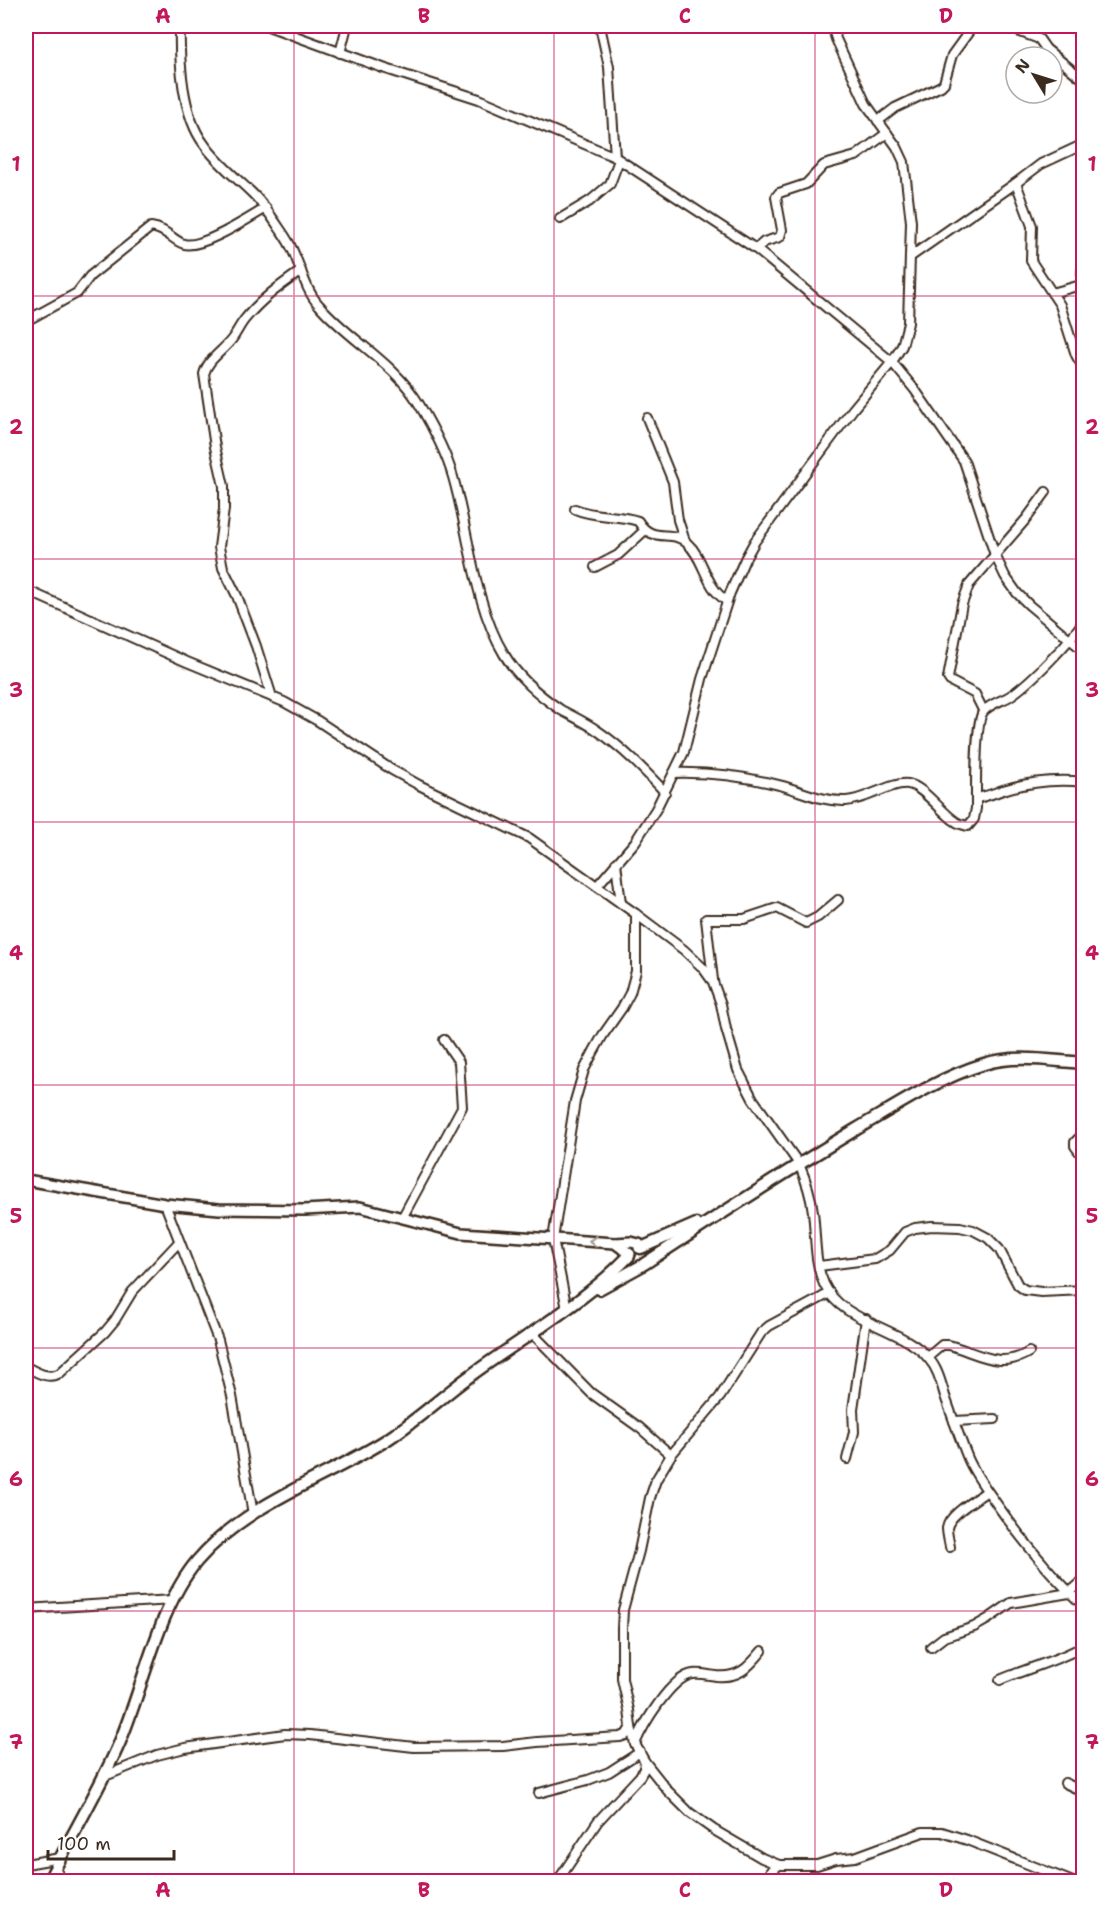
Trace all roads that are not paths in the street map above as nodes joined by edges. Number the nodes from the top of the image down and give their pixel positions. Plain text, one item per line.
1 (180, 26) edge
2 (268, 26) edge
3 (347, 26) edge
4 (600, 26) edge
5 (832, 26) edge
6 (974, 26) edge
7 (1004, 26) edge
8 (340, 53) junction
9 (1083, 80) edge
10 (878, 121) junction
11 (887, 133) junction
12 (1083, 144) edge
13 (617, 159) junction
14 (1016, 183) junction
15 (266, 208) junction
16 (560, 219) dead end
17 (756, 249) junction
18 (910, 257) junction
19 (1083, 266) edge
20 (301, 271) junction
21 (1052, 293) junction
22 (26, 321) edge
23 (892, 362) junction
24 (1083, 369) edge
25 (647, 418) dead end
26 (1046, 492) dead end
27 (575, 509) dead end
28 (644, 531) junction
29 (685, 540) junction
30 (995, 555) junction
31 (595, 567) dead end
32 (26, 590) edge
33 (727, 601) junction
34 (1083, 620) edge
35 (1069, 639) junction
36 (1083, 651) edge
37 (272, 697) junction
38 (983, 711) junction
39 (674, 773) junction
40 (1083, 782) edge
41 (665, 792) junction
42 (976, 798) junction
43 (616, 863) junction
44 (597, 886) junction
45 (838, 900) dead end
46 (621, 903) junction
47 (636, 914) junction
48 (713, 982) junction
49 (444, 1040) dead end
50 (1083, 1063) edge
51 (1083, 1133) edge
52 (1083, 1158) edge
53 (799, 1164) junction
54 (26, 1180) edge
55 (165, 1204) junction
56 (723, 1212) junction
57 (402, 1218) junction
58 (553, 1239) junction
59 (179, 1242) junction
60 (635, 1251) junction
61 (642, 1265) junction
62 (819, 1266) junction
63 (1083, 1290) edge
64 (830, 1293) junction
65 (578, 1301) junction
66 (567, 1309) junction
67 (866, 1319) junction
68 (532, 1333) junction
69 (1029, 1352) dead end
70 (928, 1357) junction
71 (26, 1367) edge
72 (995, 1419) dead end
73 (954, 1421) junction
74 (671, 1455) junction
75 (847, 1459) dead end
76 (987, 1491) junction
77 (254, 1514) junction
78 (950, 1547) dead end
79 (1083, 1580) edge
80 (1069, 1593) junction
81 (173, 1600) junction
82 (1083, 1606) edge
83 (26, 1609) edge
84 (1083, 1646) edge
85 (931, 1647) dead end
86 (762, 1651) dead end
87 (1000, 1680) dead end
88 (631, 1727) junction
89 (635, 1744) junction
90 (640, 1752) junction
91 (645, 1762) junction
92 (105, 1776) junction
93 (1065, 1783) dead end
94 (539, 1792) dead end
95 (1083, 1792) edge
96 (58, 1863) junction
97 (26, 1864) edge
98 (780, 1865) junction
99 (48, 1881) edge
100 (62, 1881) edge
101 (557, 1881) edge
102 (765, 1881) edge
103 (1073, 1881) edge

1 - 15 street
2 - 8 street
3 - 8 street
4 - 13 street
5 - 10 street
6 - 10 street
7 - 9 street
8 - 13 street
10 - 11 street
11 - 17 street
11 - 18 street
12 - 14 street
13 - 16 street
13 - 17 street
14 - 18 street
14 - 21 street
15 - 20 street
15 - 22 street
17 - 23 street
18 - 23 street
19 - 21 street
20 - 37 street
20 - 41 street
21 - 24 street
23 - 30 street
23 - 33 street
25 - 29 street
26 - 30 street
27 - 28 street
28 - 29 street
28 - 31 street
29 - 33 street
30 - 35 street
30 - 38 street
32 - 37 street
33 - 39 street
34 - 35 street
35 - 36 street
35 - 38 street
37 - 44 street
38 - 42 street
39 - 41 street
39 - 42 street
40 - 42 street
41 - 43 street
43 - 44 street
43 - 46 street
44 - 46 street
45 - 48 street
46 - 47 street
47 - 48 street
47 - 58 street
48 - 53 street
49 - 57 street
50 - 53 main road
51 - 52 street
53 - 56 main road
53 - 62 street
54 - 55 street
55 - 57 street
55 - 59 street
56 - 60 main road
56 - 61 main road
57 - 58 street
60 -> 58 street
58 - 66 street
59 - 71 street
59 - 77 street
60 - 61 main road
60 - 61 main road
60 - 65 main road
61 - 65 main road
62 - 63 street
62 - 64 street
64 - 67 street
64 - 74 street
65 - 66 main road
66 - 68 main road
67 - 70 street
67 - 75 street
68 - 74 street
68 - 77 main road
69 - 70 street
70 - 73 street
72 - 73 street
73 - 76 street
74 - 88 street
76 - 78 street
76 - 80 street
77 - 81 main road
79 - 80 street
80 - 82 street
80 - 85 street
81 - 83 street
81 - 92 main road
84 - 87 street
86 - 89 street
88 - 89 street
88 - 92 street
89 - 90 street
90 - 91 street
90 - 94 street
91 - 98 street
91 - 101 street
92 - 96 main road
93 - 95 street
96 - 97 street
96 - 99 main road
96 - 100 street
98 - 102 street
98 - 103 street

